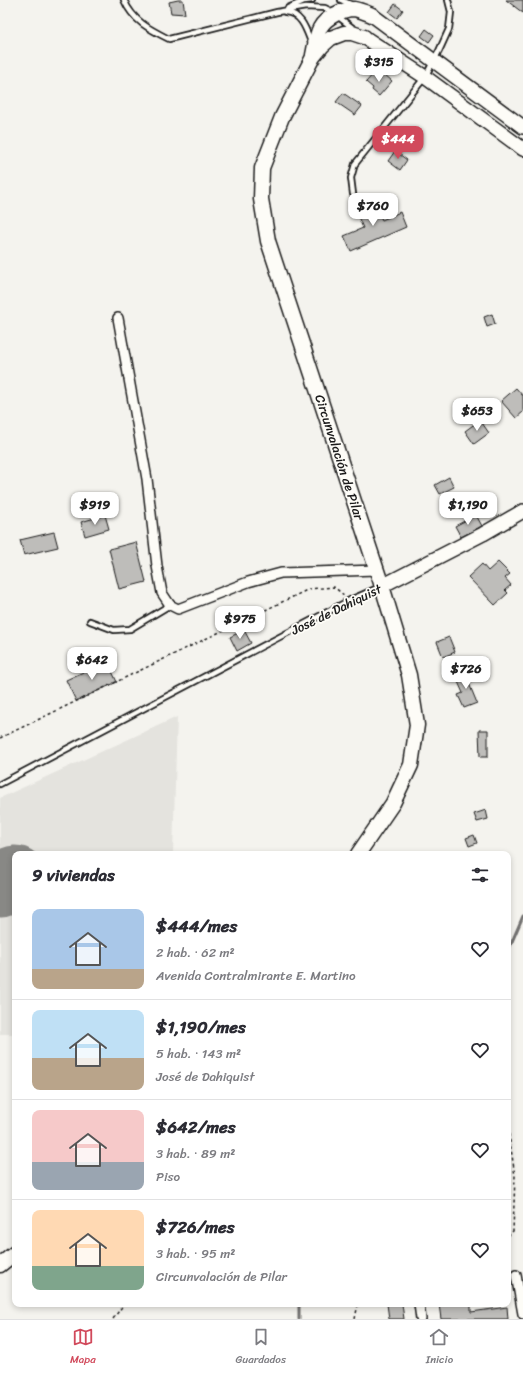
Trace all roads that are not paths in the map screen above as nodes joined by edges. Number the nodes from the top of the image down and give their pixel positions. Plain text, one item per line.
1 (124, 0) edge
2 (312, 0) edge
3 (341, 0) edge
4 (448, 0) edge
5 (277, 12) junction
6 (336, 14) junction
7 (372, 15) junction
8 (364, 37) junction
9 (313, 54) junction
10 (434, 60) junction
11 (425, 77) junction
12 (523, 127) edge
13 (523, 149) edge
14 (353, 194) dead end
15 (118, 318) dead end
16 (523, 511) edge
17 (377, 570) junction
18 (382, 586) junction
19 (170, 605) junction
20 (90, 622) dead end
21 (0, 784) edge
22 (360, 851) edge
23 (12, 1255) edge
24 (0, 1265) edge
25 (516, 1275) dead end
26 (419, 1307) edge
27 (523, 1314) edge
28 (421, 1319) edge

1 - 5 lane
2 - 5 lane
3 - 7 lane
4 - 10 lane
5 - 6 lane
5 - 9 lane
6 - 7 main road, Circunvalación de Pilar
6 - 8 lane
6 - 9 main road, Circunvalación de Pilar
7 - 10 main road
8 - 9 main road, Circunvalación de Pilar
8 - 11 main road
9 - 17 main road, Circunvalación de Pilar
10 - 11 lane
10 - 12 main road
11 - 13 main road
11 - 14 lane
15 - 19 street
16 - 18 main road, José de Dahiquist
17 - 18 main road, Circunvalación de Pilar
17 - 19 street
18 - 21 lane, José de Dahiquist
18 - 22 main road, Circunvalación de Pilar
19 - 20 lane
23 - 24 main road
25 - 27 street
26 - 28 street

